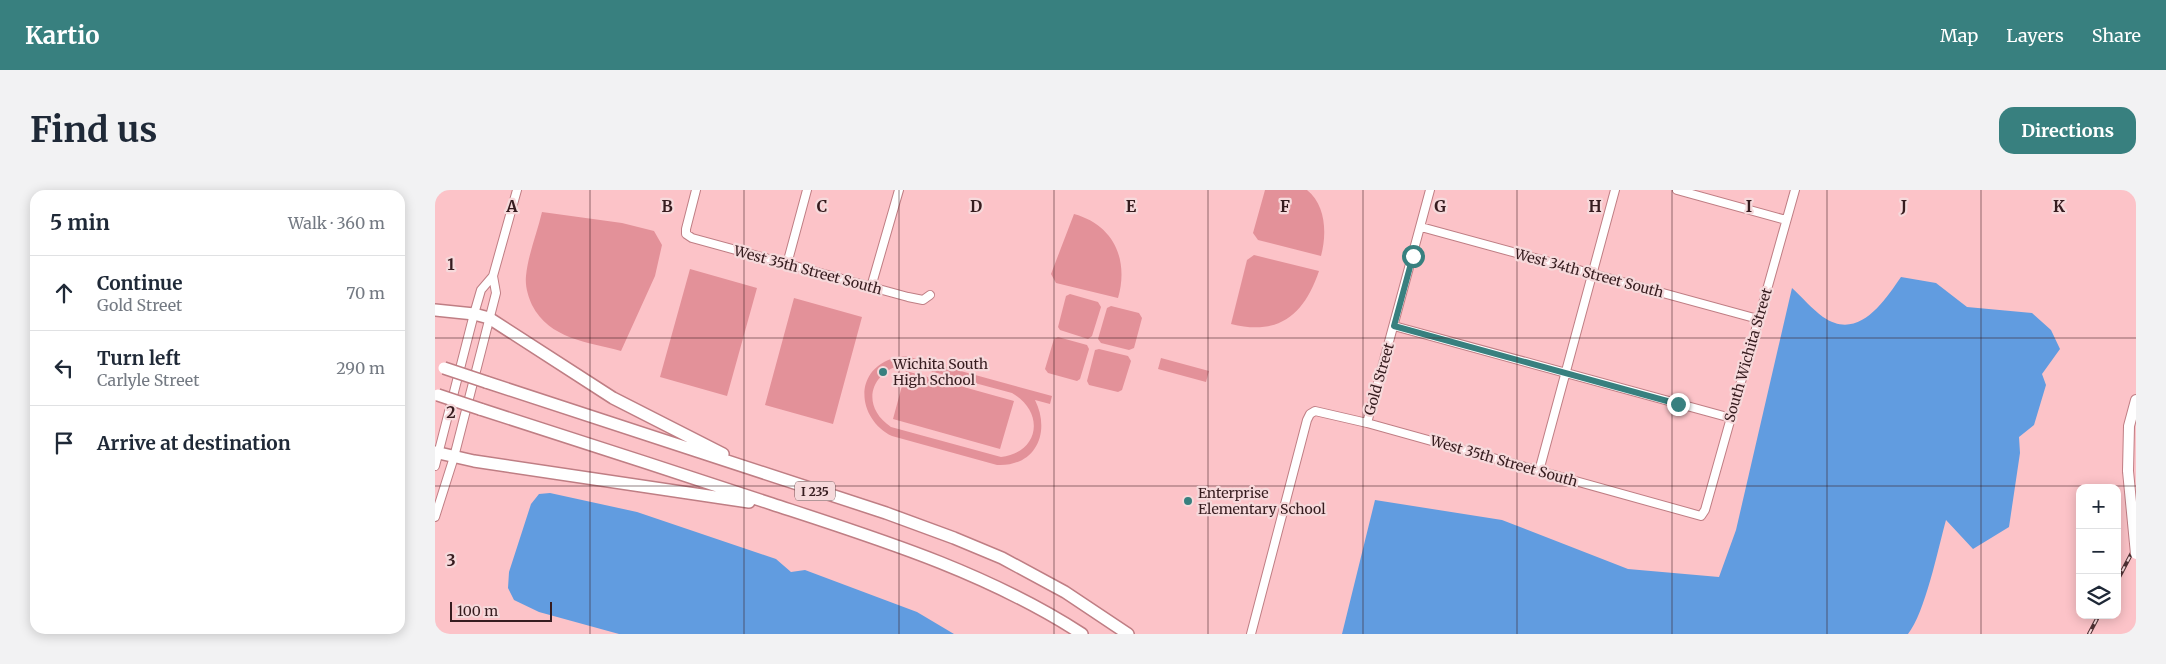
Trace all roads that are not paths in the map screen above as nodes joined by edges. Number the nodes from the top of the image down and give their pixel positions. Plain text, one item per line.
1 (517, 190) edge
2 (696, 190) edge
3 (807, 190) edge
4 (899, 190) edge
5 (1430, 190) edge
6 (1615, 190) edge
7 (1677, 190) edge
8 (1795, 190) edge
9 (1786, 220) junction
10 (1421, 227) junction
11 (787, 264) junction
12 (1592, 274) junction
13 (493, 276) junction
14 (871, 287) junction
15 (930, 295) dead end
16 (435, 310) edge
17 (474, 314) junction
18 (489, 318) junction
19 (1758, 319) junction
20 (1394, 326) junction
21 (440, 367) edge
22 (1565, 373) junction
23 (436, 394) edge
24 (2136, 400) edge
25 (1731, 418) junction
26 (1367, 422) junction
27 (437, 452) edge
28 (454, 457) junction
29 (435, 466) edge
30 (1539, 471) junction
31 (760, 472) junction
32 (783, 507) junction
33 (435, 517) edge
34 (1699, 517) joint
35 (2136, 554) edge
36 (1082, 634) edge
37 (1128, 634) edge
38 (1251, 634) edge

1 - 13 street
2 - 11 street, West 35th Street South
3 - 11 street
4 - 14 street
5 - 10 street, Gold Street
6 - 12 street
7 - 9 street
8 - 9 street, South Wichita Street
9 - 19 street, South Wichita Street
10 - 12 street, West 34th Street South
10 - 20 street, Gold Street
11 - 14 street, West 35th Street South
12 - 19 street, West 34th Street South
12 - 22 street
13 - 17 street
13 - 18 street
14 - 15 street, West 35th Street South
16 - 17 highway
17 - 18 highway
17 - 27 street
18 - 28 street
18 - 31 highway
19 - 25 street, South Wichita Street
20 - 22 street
20 - 26 street, Gold Street
21 - 31 highway, I 235, bridge
22 - 25 street
22 - 30 street
23 - 32 highway, I 235, bridge
24 - 35 main road, bridge
25 - 34 street, South Wichita Street
26 - 30 street, West 35th Street South
26 - 38 street, West 35th Street South
27 - 28 highway
27 - 29 street
28 - 32 highway
28 - 33 street
30 - 34 street, West 35th Street South
31 - 37 highway, I 235
32 - 36 highway, I 235

